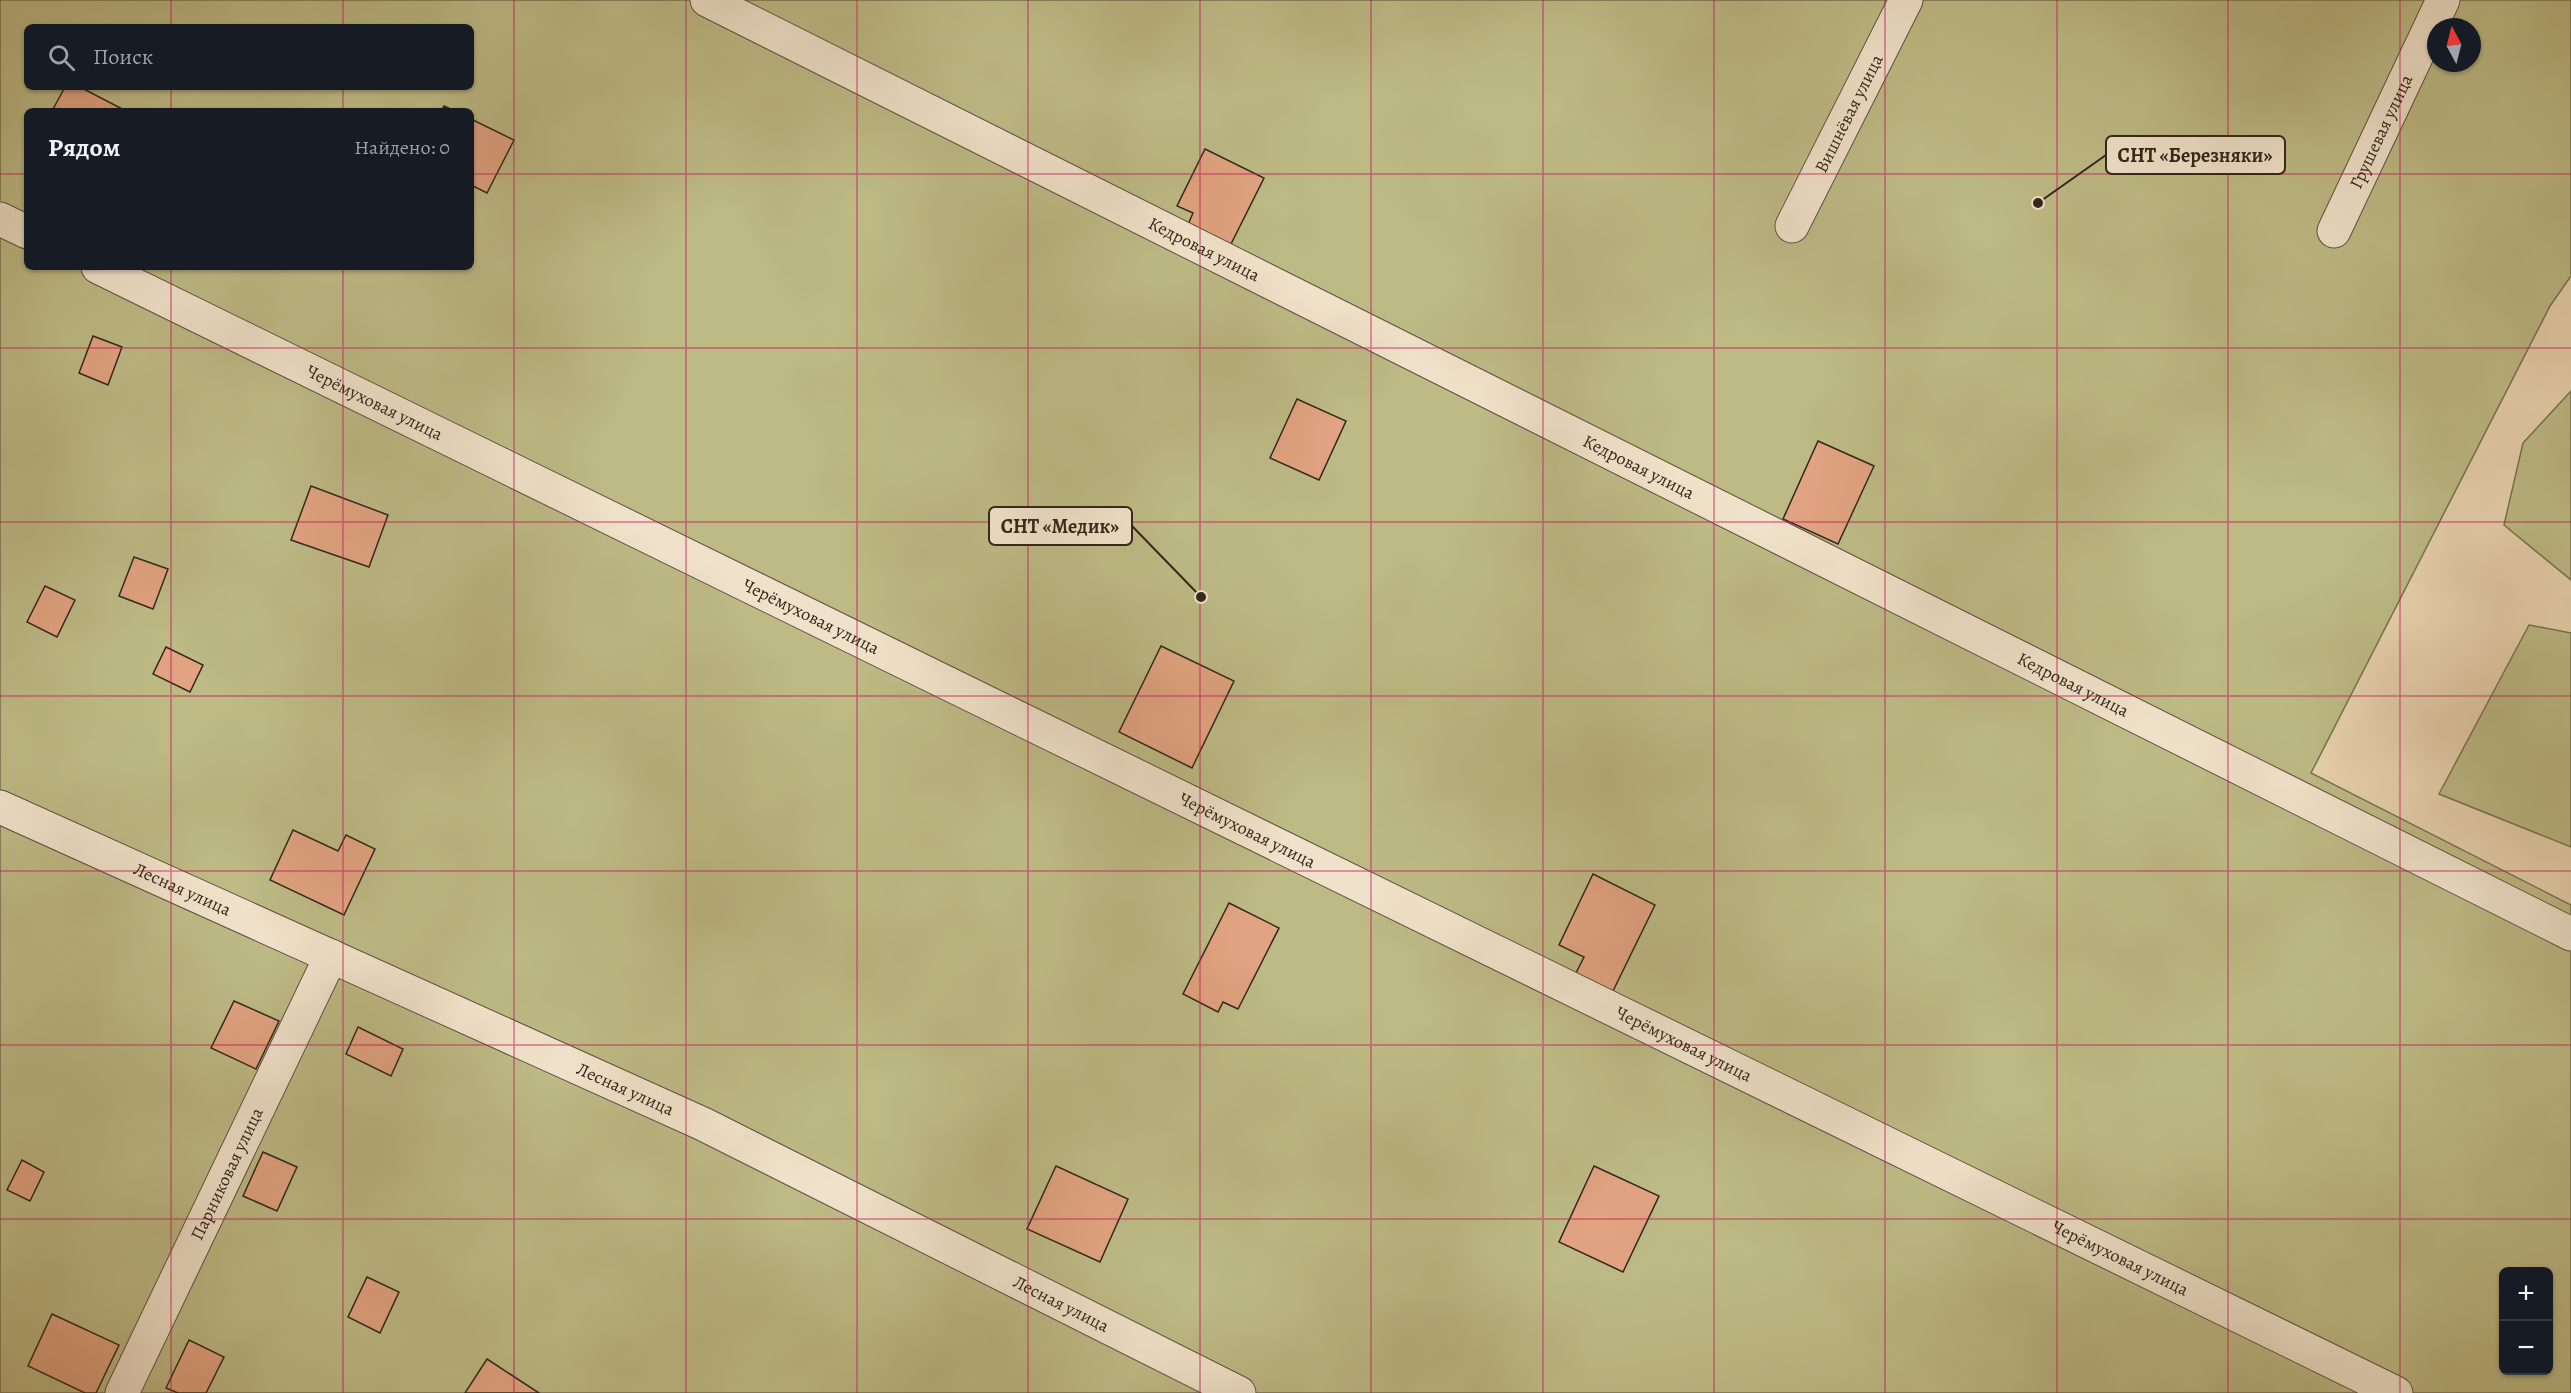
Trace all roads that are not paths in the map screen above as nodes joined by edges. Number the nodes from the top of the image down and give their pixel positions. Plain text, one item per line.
1 (707, 0) edge
2 (1906, 0) edge
3 (2443, 0) edge
4 (0, 219) edge
5 (1792, 226) dead end
6 (24, 231) edge
7 (2334, 231) dead end
8 (104, 270) edge
9 (0, 807) edge
10 (2571, 934) edge
11 (331, 956) junction
12 (122, 1393) edge
13 (1239, 1393) edge
14 (2396, 1393) edge

1 - 10 street, Кедровая улица
2 - 5 street, Вишнёвая улица
3 - 7 street, Грушевая улица
4 - 6 street
8 - 14 street, Черёмуховая улица
9 - 11 street, Лесная улица
11 - 12 street, Парниковая улица
11 - 13 street, Лесная улица

